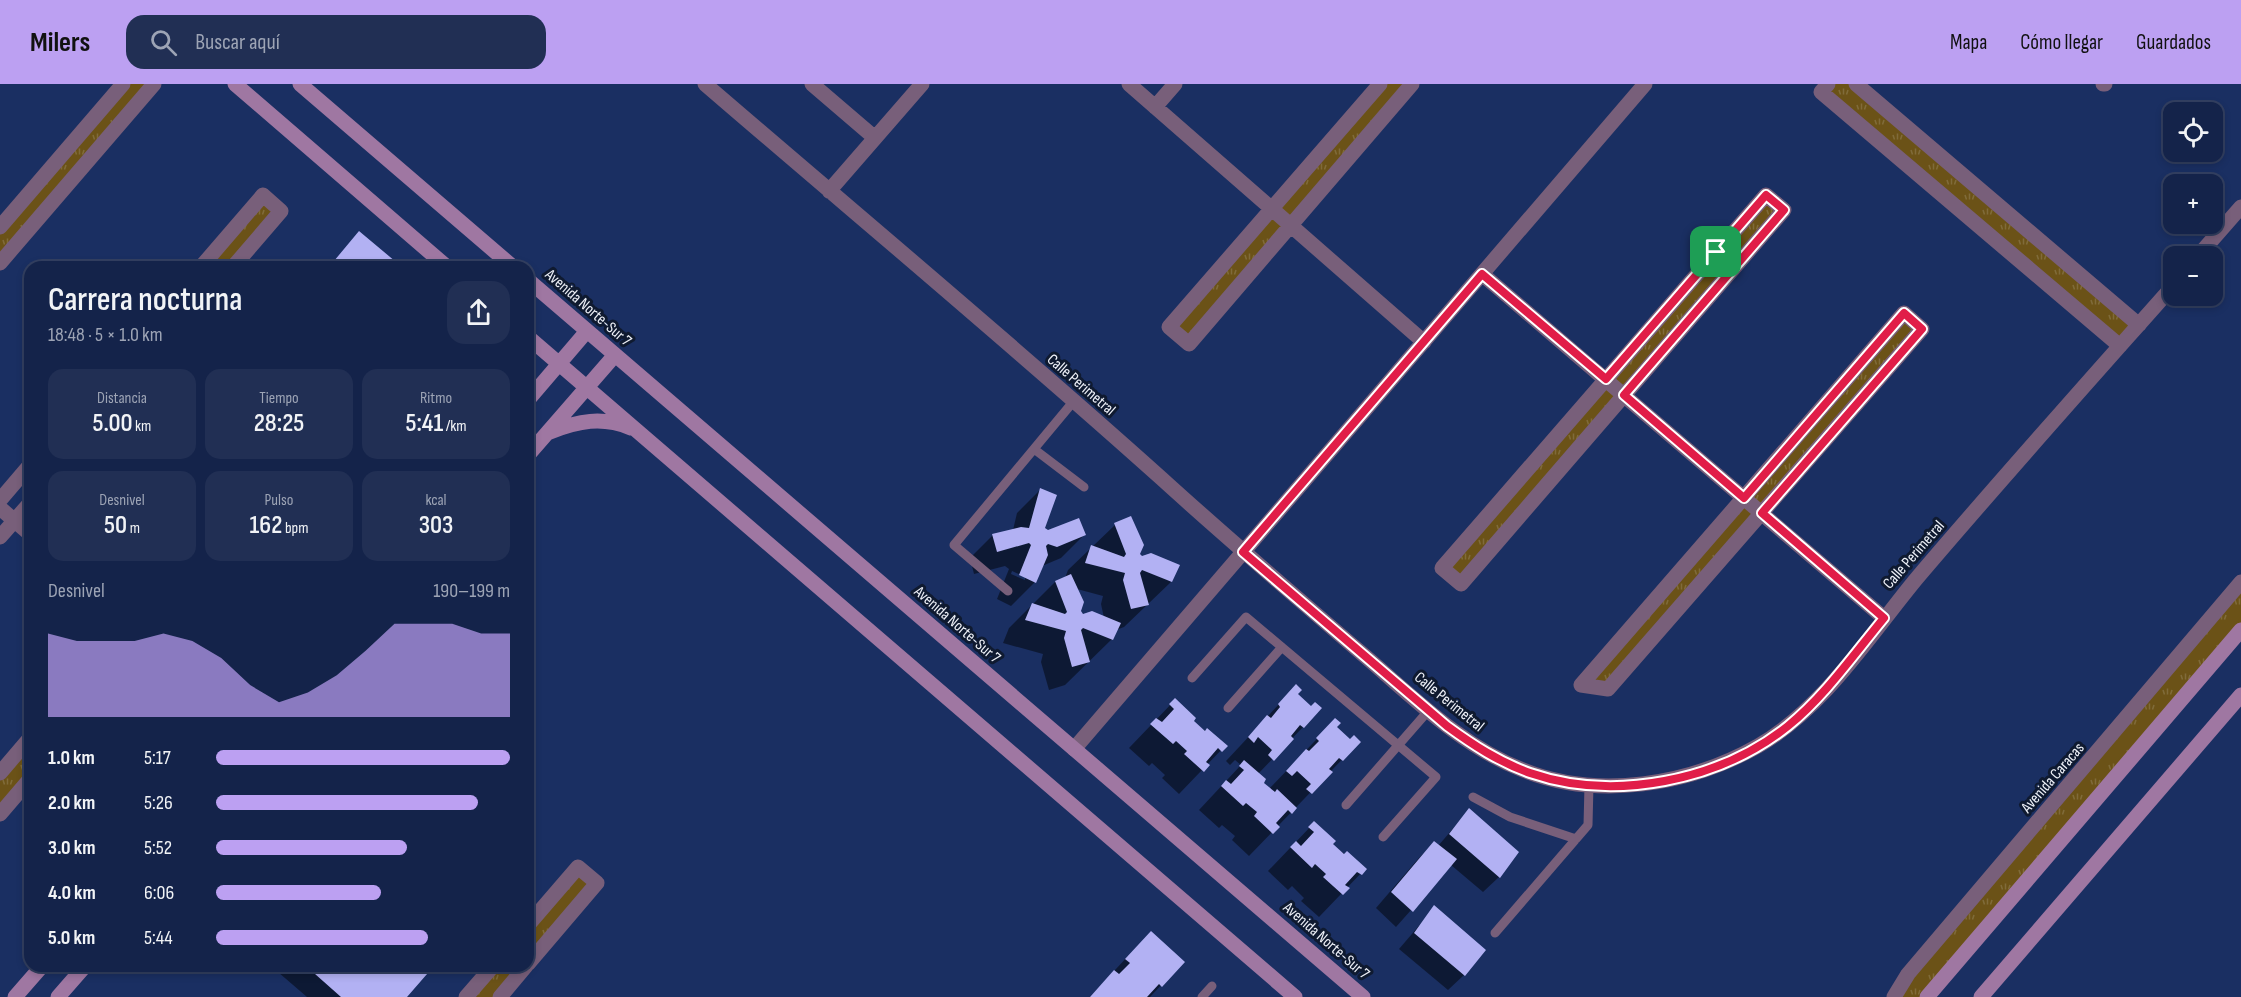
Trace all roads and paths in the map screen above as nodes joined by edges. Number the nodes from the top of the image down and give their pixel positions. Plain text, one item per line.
1 (123, 84) edge
2 (154, 84) edge
3 (234, 84) edge
4 (300, 84) edge
5 (705, 84) edge
6 (812, 84) edge
7 (922, 84) edge
8 (1175, 84) edge
9 (1380, 84) edge
10 (1412, 84) edge
11 (1644, 84) edge
12 (1828, 84) edge
13 (1856, 84) edge
14 (1136, 86) edge
15 (1155, 107) junction
16 (876, 138) junction
17 (829, 191) junction
18 (1985, 194) junction
19 (2241, 207) edge
20 (1272, 209) junction
21 (1966, 215) junction
22 (1290, 225) junction
23 (0, 226) edge
24 (2207, 246) edge
25 (206, 261) edge
26 (238, 261) edge
27 (440, 261) edge
28 (506, 261) edge
29 (0, 263) edge
30 (1482, 274) junction
31 (534, 285) edge
32 (2163, 298) edge
33 (2139, 325) junction
34 (587, 331) junction
35 (534, 342) edge
36 (1424, 342) junction
37 (2120, 345) junction
38 (615, 355) junction
39 (559, 364) junction
40 (1606, 379) junction
41 (587, 388) junction
42 (534, 393) edge
43 (1624, 395) junction
44 (1073, 402) junction
45 (639, 431) junction
46 (547, 433) junction
47 (534, 448) edge
48 (1034, 449) junction
49 (24, 472) edge
50 (1084, 487) dead end
51 (1744, 498) junction
52 (0, 500) edge
53 (0, 508) edge
54 (24, 509) edge
55 (1762, 513) junction
56 (15, 520) junction
57 (24, 528) edge
58 (0, 537) edge
59 (1243, 552) junction
60 (2241, 582) edge
61 (1008, 591) dead end
62 (1884, 618) junction
63 (2241, 630) edge
64 (1282, 647) junction
65 (1192, 678) dead end
66 (2241, 695) edge
67 (1228, 708) dead end
68 (1429, 710) junction
69 (24, 745) edge
70 (1398, 745) junction
71 (1074, 749) junction
72 (0, 773) edge
73 (1590, 784) junction
74 (24, 786) edge
75 (1473, 797) dead end
76 (1346, 805) dead end
77 (0, 814) edge
78 (1383, 837) dead end
79 (1576, 839) junction
80 (534, 919) edge
81 (1495, 933) dead end
82 (534, 957) edge
83 (37, 972) edge
84 (80, 972) edge
85 (488, 972) edge
86 (521, 972) edge
87 (1212, 986) dead end
88 (15, 997) edge
89 (58, 997) edge
90 (466, 997) edge
91 (500, 997) edge
92 (1202, 997) edge
93 (1295, 997) edge
94 (1363, 997) edge
95 (1894, 997) edge
96 (1927, 997) edge
97 (1981, 997) edge

1 - 23 street
2 - 29 street
3 - 27 main road
4 - 28 main road
5 - 17 street, Calle Perimetral
6 - 16 street
7 - 16 street
8 - 15 street
9 - 20 street
10 - 22 street
11 - 30 street
12 - 21 street
13 - 18 street
14 - 15 street
15 - 20 street
16 - 17 street
17 - 44 street, Calle Perimetral
18 - 21 street
18 - 33 street
19 - 24 street
20 - 22 street
20 - 22 street
21 - 37 street
22 - 36 street
25 - 26 street
30 - 36 street
30 - 40 street
31 - 34 main road, Avenida Norte-Sur 7
32 - 33 street, Calle Perimetral
33 - 37 street, Calle Perimetral
34 - 38 main road, Avenida Norte-Sur 7
34 - 39 main road
35 - 39 main road
36 - 59 street
37 - 62 street, Calle Perimetral
38 - 41 main road
38 - 71 main road, Avenida Norte-Sur 7
39 - 41 main road
39 - 42 main road
40 - 43 street
40 - 43 street
40 - 43 street
41 - 45 main road
41 - 46 main road
43 - 51 street
44 - 48 lane
44 - 59 street, Calle Perimetral
45 - 46 main road
45 - 93 main road
46 - 47 main road
48 - 50 lane
48 - 61 lane
49 - 52 street
51 - 55 street
51 - 55 street
51 - 55 street
53 - 56 street
54 - 56 street
55 - 62 street
56 - 57 street
56 - 58 street
59 - 68 street, Calle Perimetral
59 - 71 street
60 - 95 street, Avenida Caracas
62 - 73 street, Calle Perimetral
63 - 96 main road
64 - 65 lane
64 - 67 lane
64 - 70 lane
66 - 97 main road
68 - 70 lane
68 - 73 street, Calle Perimetral
69 - 72 street
70 - 76 lane
70 - 78 lane
71 - 94 main road, Avenida Norte-Sur 7
73 - 79 lane
74 - 77 street
75 - 79 lane
79 - 81 lane
80 - 82 street
83 - 88 main road
84 - 89 main road
85 - 90 street
86 - 91 street
87 - 92 lane

